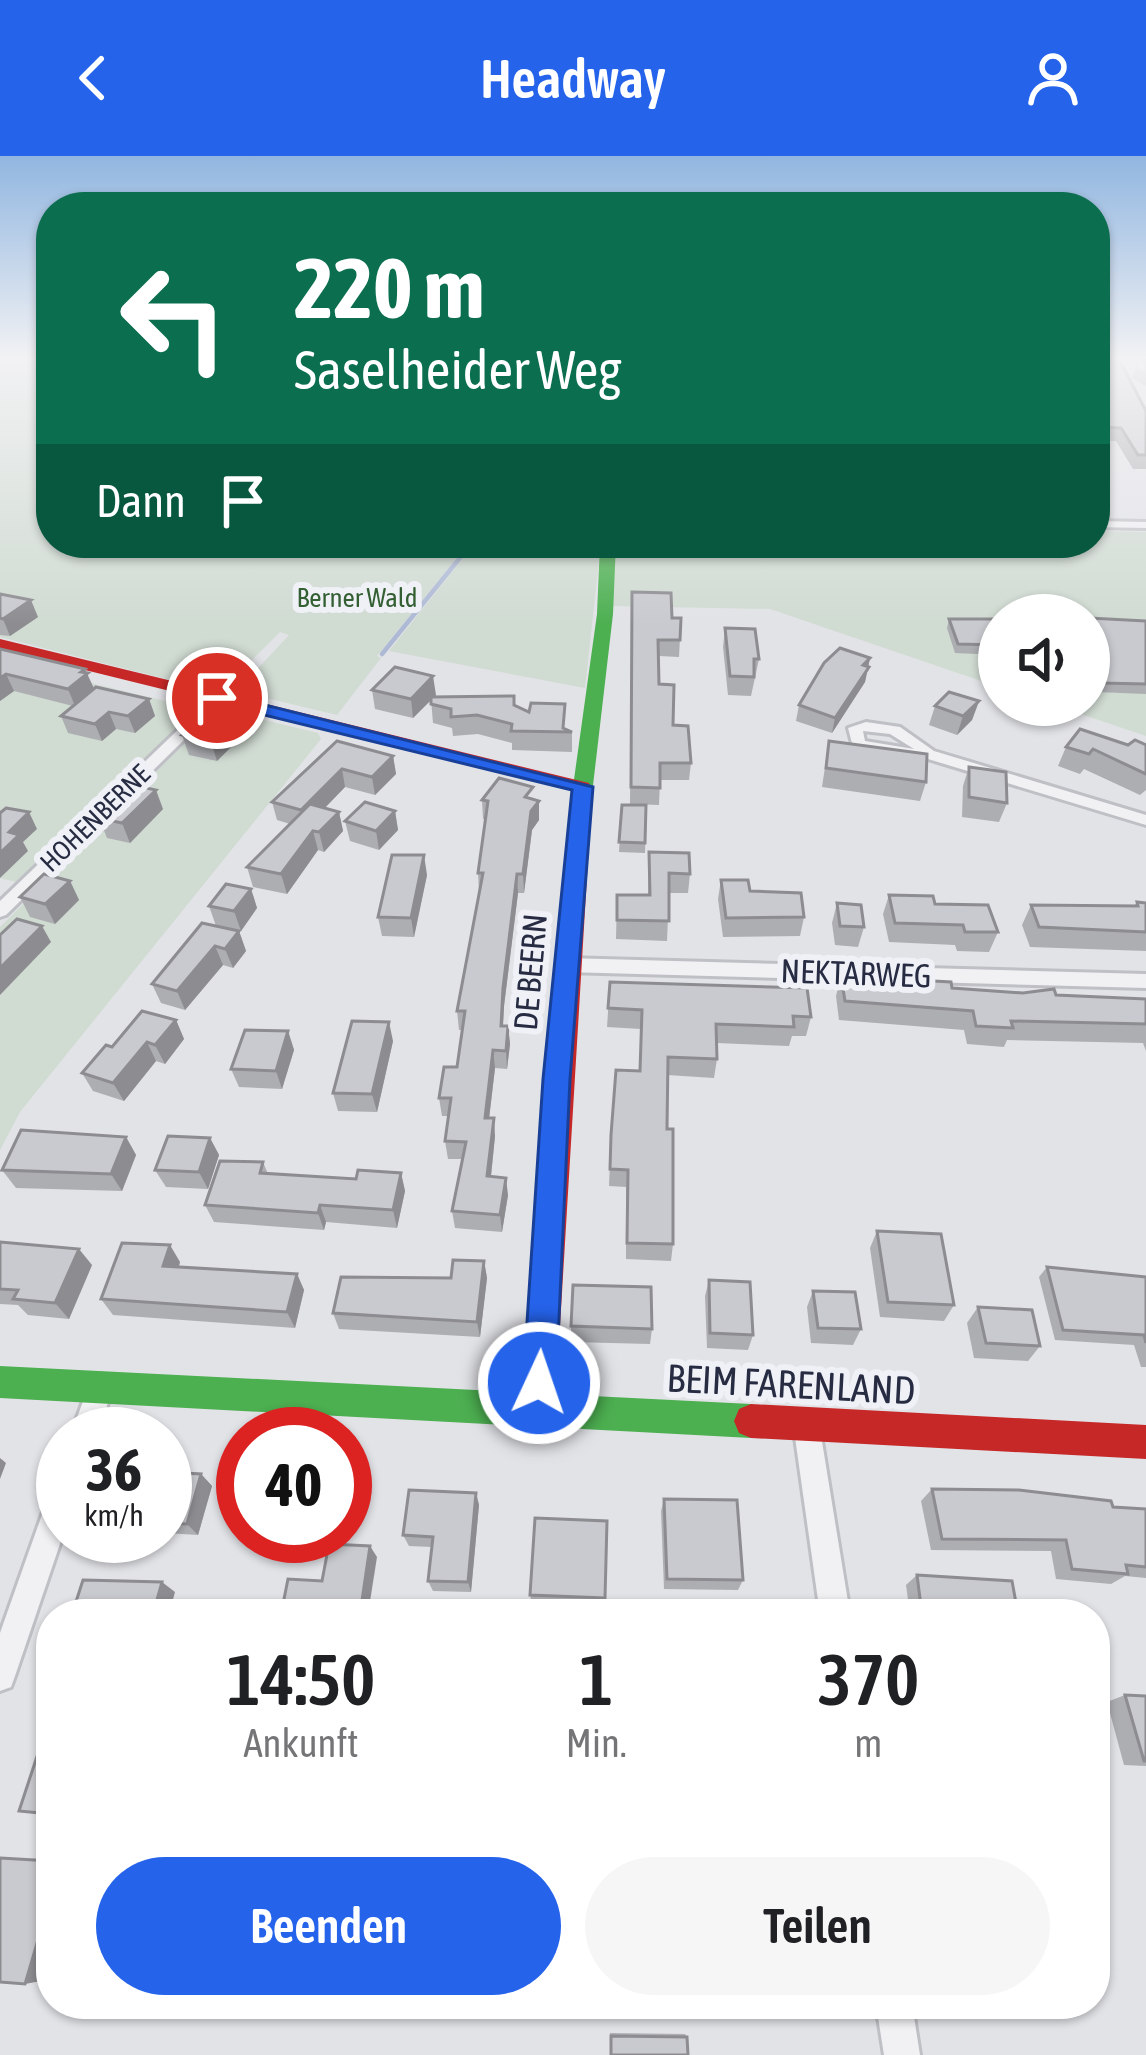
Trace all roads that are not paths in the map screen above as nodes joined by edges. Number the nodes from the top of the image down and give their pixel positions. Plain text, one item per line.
1 (1110, 524) edge
2 (1146, 525) edge
3 (608, 558) edge
4 (0, 644) edge
5 (243, 675) dead end
6 (217, 698) junction
7 (929, 754) edge
8 (582, 787) junction
9 (1146, 820) edge
10 (8, 895) edge
11 (0, 911) edge
12 (566, 965) junction
13 (1146, 981) edge
14 (0, 1382) edge
15 (101, 1386) junction
16 (94, 1407) edge
17 (538, 1409) junction
18 (806, 1423) junction
19 (1146, 1442) edge
20 (39, 1563) edge
21 (833, 1599) edge
22 (0, 1676) edge
23 (896, 2019) edge
24 (902, 2055) edge

1 - 2 street
3 - 8 street, DE BEERN
4 - 6 street
5 - 6 street, HOHENBERNE
6 - 8 street
6 - 10 street, HOHENBERNE
7 - 9 street
8 - 12 street, DE BEERN
10 - 11 street, HOHENBERNE
12 - 13 street, NEKTARWEG
12 - 17 street, DE BEERN
14 - 15 street, BEIM FARENLAND
15 - 16 street
15 - 17 street, BEIM FARENLAND
17 - 18 street, BEIM FARENLAND
18 - 19 street, BEIM FARENLAND
18 - 21 street
20 - 22 street
23 - 24 street

